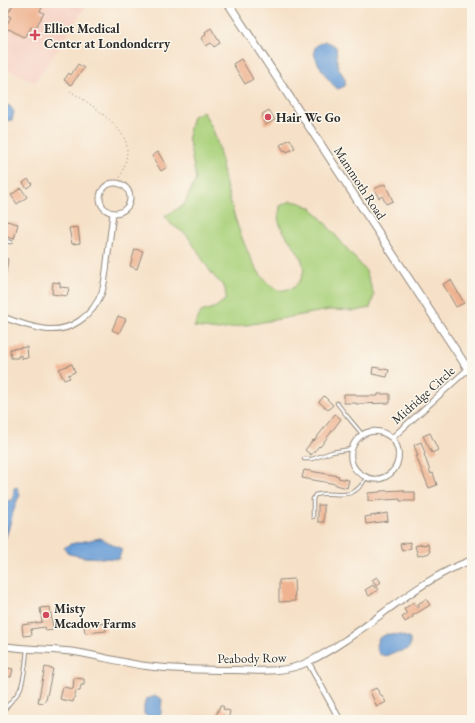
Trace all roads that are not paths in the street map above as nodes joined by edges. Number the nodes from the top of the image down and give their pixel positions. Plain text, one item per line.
1 (228, 3) edge
2 (113, 213) junction
3 (3, 241) edge
4 (11, 242) dead end
5 (3, 317) edge
6 (470, 372) edge
7 (338, 403) dead end
8 (363, 434) junction
9 (392, 438) junction
10 (352, 449) junction
11 (304, 459) dead end
12 (366, 477) junction
13 (313, 517) dead end
14 (472, 560) edge
15 (3, 646) edge
16 (27, 649) junction
17 (308, 662) junction
18 (3, 720) edge
19 (340, 720) edge

1 - 6 main road, Mammoth Road
2 - 2 street
2 - 5 street
3 - 4 lane
6 - 9 street, Midridge Circle
7 - 8 lane
8 - 9 street, Midridge Circle
8 - 10 street
9 - 12 street, Midridge Circle
10 - 11 lane
10 - 12 street
12 - 13 lane
14 - 17 street, Peabody Row
15 - 16 street, Peabody Row
16 - 17 street, Peabody Row
16 - 18 lane
17 - 19 street

